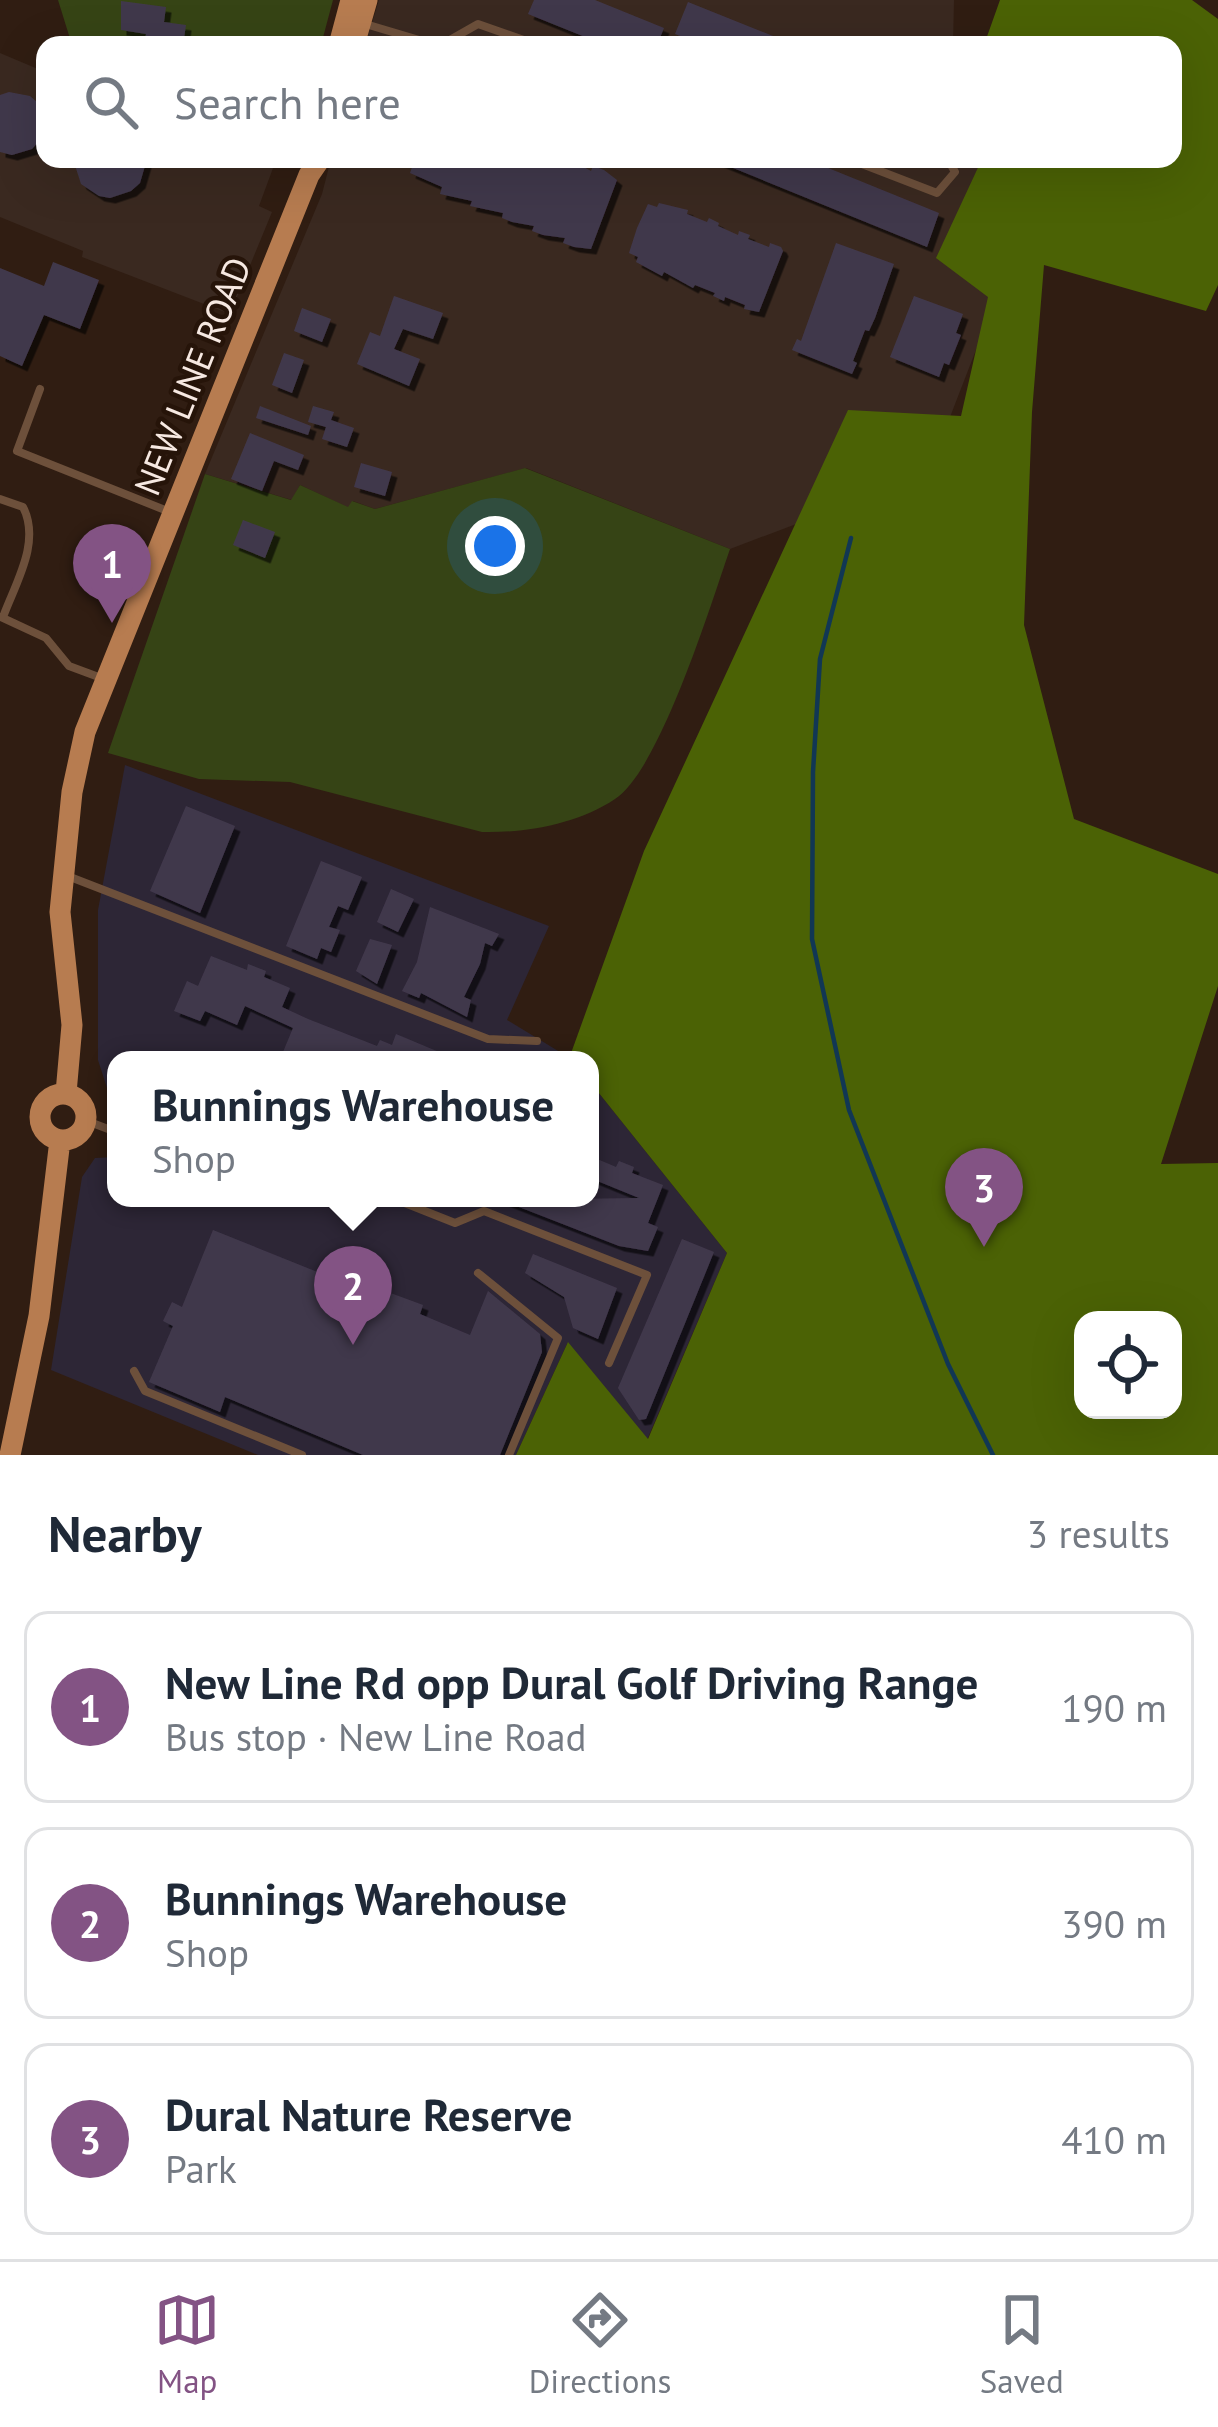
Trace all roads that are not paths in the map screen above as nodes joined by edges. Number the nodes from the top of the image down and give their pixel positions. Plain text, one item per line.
1 (351, 0) edge
2 (367, 0) edge
3 (357, 34) edge
4 (341, 36) edge
5 (455, 36) edge
6 (512, 36) edge
7 (311, 168) edge
8 (872, 168) edge
9 (953, 168) edge
10 (40, 389) dead end
11 (0, 499) edge
12 (172, 512) junction
13 (2, 617) edge
14 (104, 680) junction
15 (64, 874) junction
16 (537, 1041) dead end
17 (66, 1093) junction
18 (87, 1121) junction
19 (107, 1129) edge
20 (60, 1140) junction
21 (415, 1207) edge
22 (478, 1274) dead end
23 (609, 1363) dead end
24 (134, 1371) dead end
25 (10, 1455) edge
26 (302, 1455) edge
27 (509, 1455) edge

1 - 4 main road
2 - 3 main road
5 - 6 lane
7 - 12 main road, NEW LINE ROAD
8 - 9 lane
10 - 12 lane
11 - 13 lane
12 - 14 main road, NEW LINE ROAD
13 - 14 lane
14 - 15 main road, NEW LINE ROAD
15 - 16 lane
15 - 17 main road, NEW LINE ROAD
17 - 18 main road
17 - 20 main road
18 - 19 lane
18 - 20 main road
20 - 25 main road
21 - 23 lane
22 - 27 lane
24 - 26 lane

